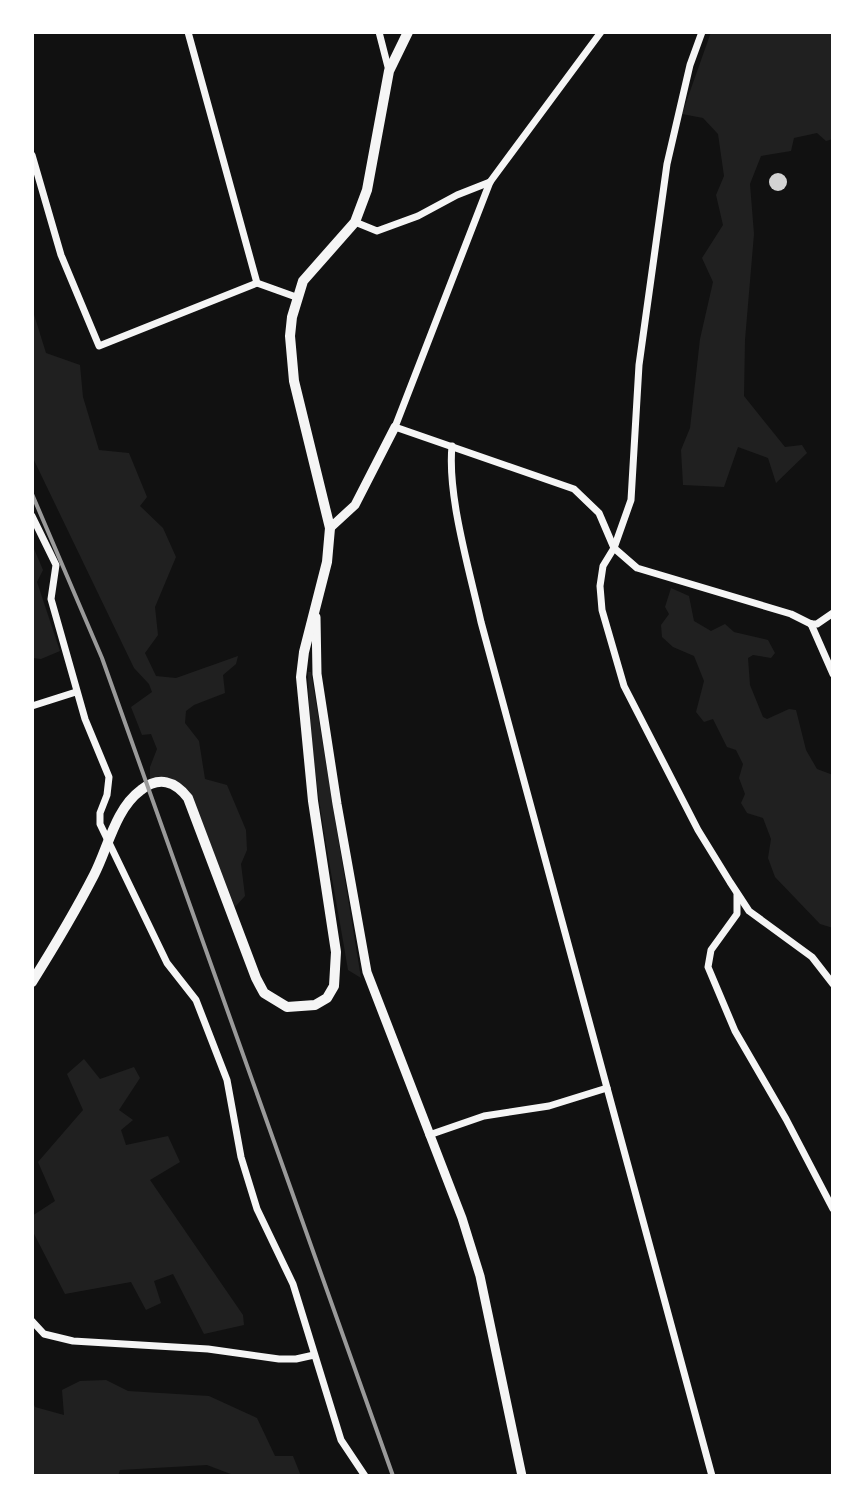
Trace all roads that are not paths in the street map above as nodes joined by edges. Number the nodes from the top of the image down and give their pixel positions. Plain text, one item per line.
1 (188, 32) edge
2 (379, 32) edge
3 (408, 32) edge
4 (601, 32) edge
5 (702, 32) edge
6 (389, 71) junction
7 (32, 155) edge
8 (490, 182) junction
9 (355, 222) junction
10 (257, 283) junction
11 (296, 297) junction
12 (395, 427) junction
13 (452, 446) junction
14 (32, 516) edge
15 (330, 528) junction
16 (614, 548) junction
17 (315, 610) junction
18 (833, 613) edge
19 (811, 624) junction
20 (833, 674) edge
21 (76, 692) junction
22 (32, 706) edge
23 (109, 842) junction
24 (737, 893) junction
25 (32, 982) edge
26 (833, 984) edge
27 (607, 1088) junction
28 (429, 1135) junction
29 (833, 1209) edge
30 (32, 1321) edge
31 (314, 1355) junction
32 (365, 1476) edge
33 (522, 1476) edge
34 (712, 1476) edge

1 - 10 street
2 - 6 street
3 - 6 main road
4 - 8 street
5 - 16 street
6 - 9 main road
7 - 10 street
8 - 9 street
8 - 12 street
9 - 11 main road
10 - 11 street
11 - 15 main road
12 - 13 street
12 - 15 street
13 - 16 street
13 - 27 street
14 - 21 street
15 - 17 main road
16 - 19 street
16 - 24 street
17 - 23 main road
17 - 28 street
18 - 19 street
19 - 20 street
21 - 22 street
21 - 23 street
23 - 25 main road
23 - 31 street
24 - 26 street
24 - 29 street
27 - 28 street
27 - 34 street
28 - 33 street
30 - 31 street
31 - 32 street

